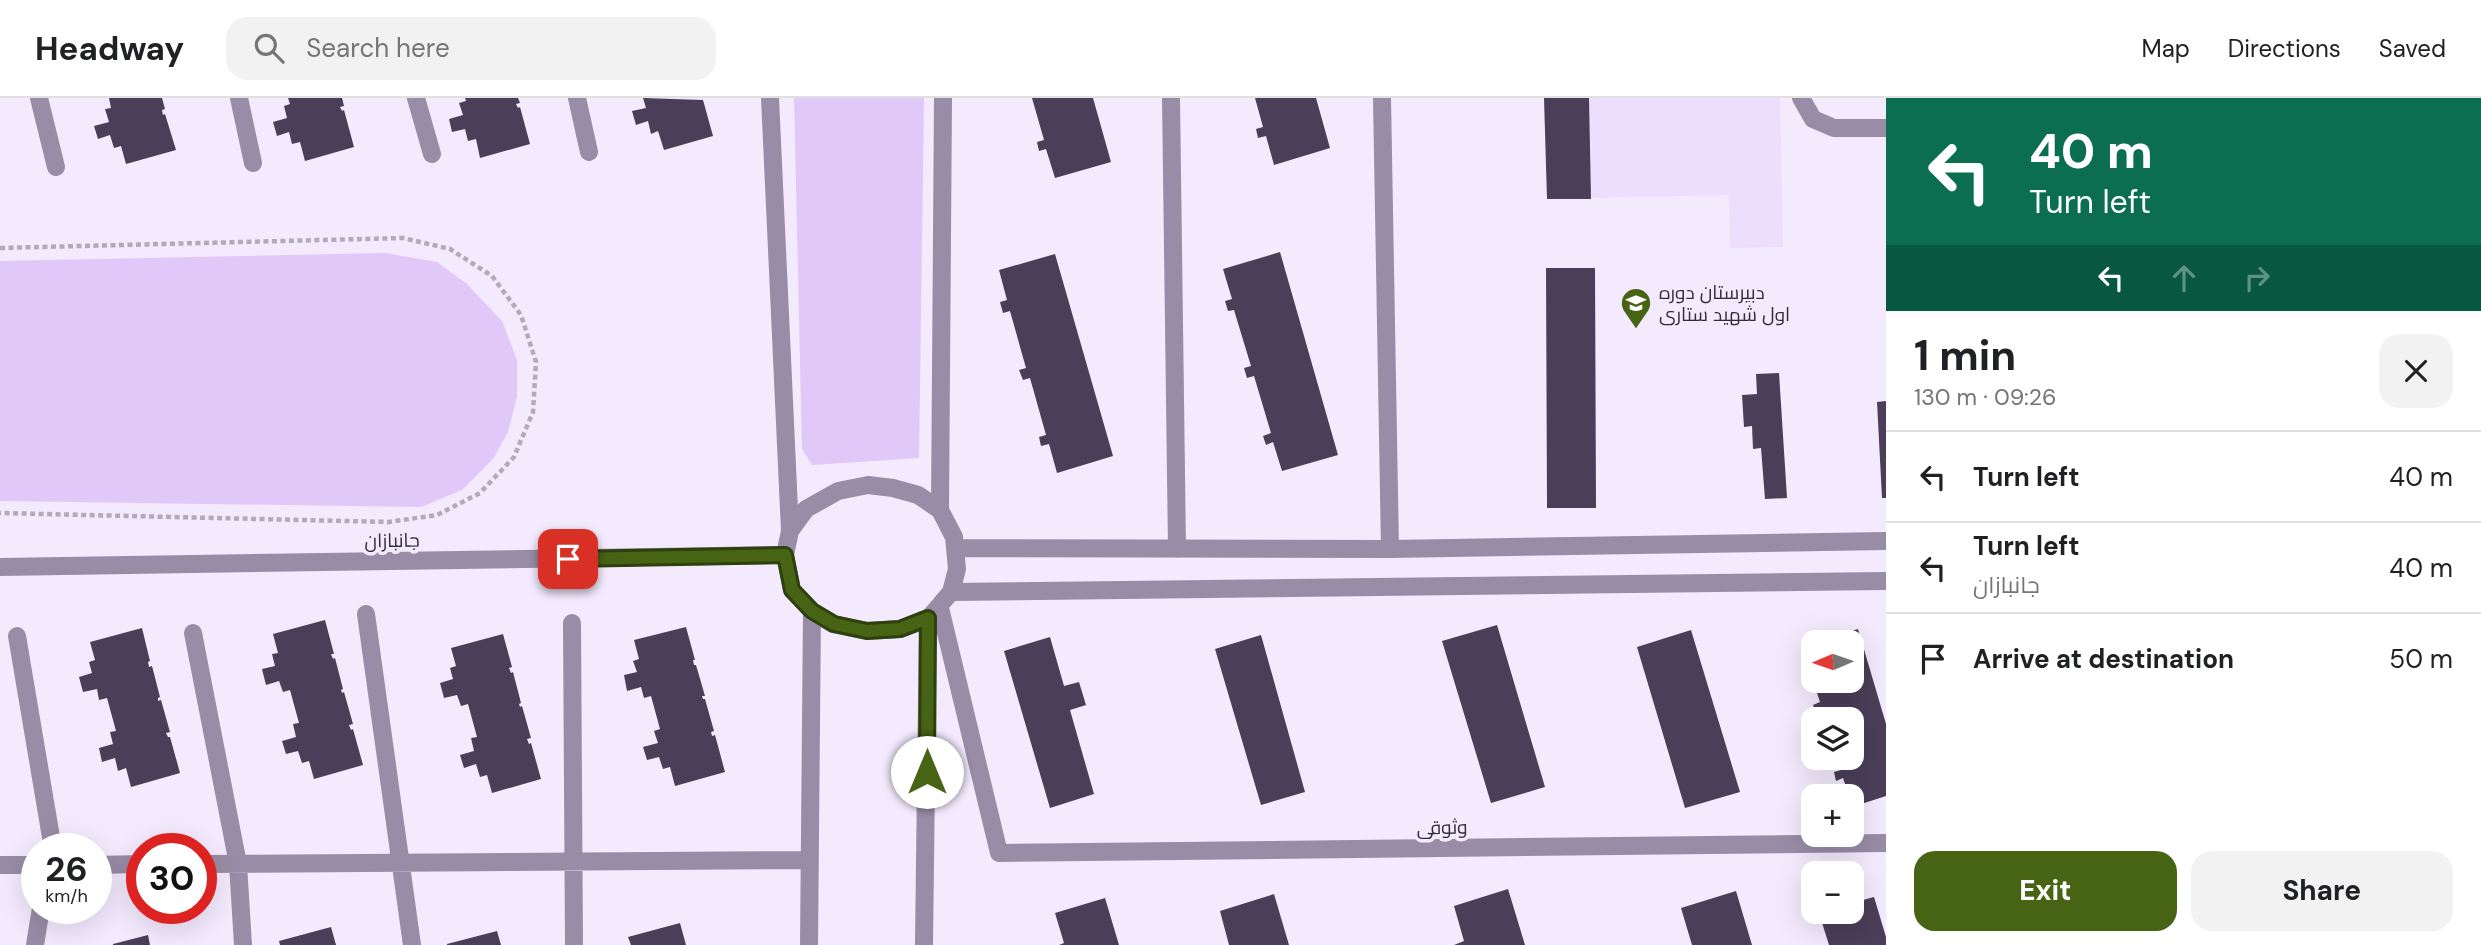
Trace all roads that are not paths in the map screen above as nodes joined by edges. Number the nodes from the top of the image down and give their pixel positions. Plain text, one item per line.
1 (39, 98) edge
2 (239, 98) edge
3 (416, 98) edge
4 (577, 98) edge
5 (770, 98) edge
6 (943, 98) edge
7 (1171, 98) edge
8 (1382, 98) edge
9 (1801, 98) edge
10 (1886, 128) edge
11 (589, 152) dead end
12 (432, 154) dead end
13 (253, 163) dead end
14 (56, 167) dead end
15 (940, 510) junction
16 (790, 531) junction
17 (1886, 541) edge
18 (955, 548) junction
19 (1177, 549) junction
20 (1390, 549) junction
21 (785, 555) junction
22 (0, 567) edge
23 (1886, 581) edge
24 (951, 593) junction
25 (812, 611) junction
26 (934, 613) junction
27 (366, 614) dead end
28 (572, 623) dead end
29 (192, 634) dead end
30 (17, 636) dead end
31 (50, 833) edge
32 (1886, 843) edge
33 (809, 860) junction
34 (574, 862) junction
35 (401, 863) junction
36 (217, 864) edge
37 (238, 864) junction
38 (0, 865) edge
39 (21, 865) edge
40 (38, 924) edge
41 (35, 945) edge
42 (243, 945) edge
43 (412, 945) edge
44 (574, 945) edge
45 (809, 945) edge
46 (924, 945) edge

1 - 14 street
2 - 13 street
3 - 12 street
4 - 11 street
5 - 16 street
6 - 15 street
7 - 19 street
8 - 20 street
9 - 10 street
15 - 16 street
15 - 18 street
16 - 21 street
17 - 20 street
18 - 19 street
18 - 24 street
19 - 20 street
21 - 22 street, جانبازان
21 - 25 street
23 - 24 street
24 - 26 street
25 - 26 street
25 - 33 street
26 - 32 street, وثوقی
26 - 46 street
27 - 35 street
28 - 34 street
29 - 37 street
30 - 31 street
33 - 34 street
33 - 45 street
34 - 35 street
34 - 44 street
35 - 37 street
35 - 43 street
36 - 37 street
37 - 42 street
38 - 39 street
40 - 41 street

